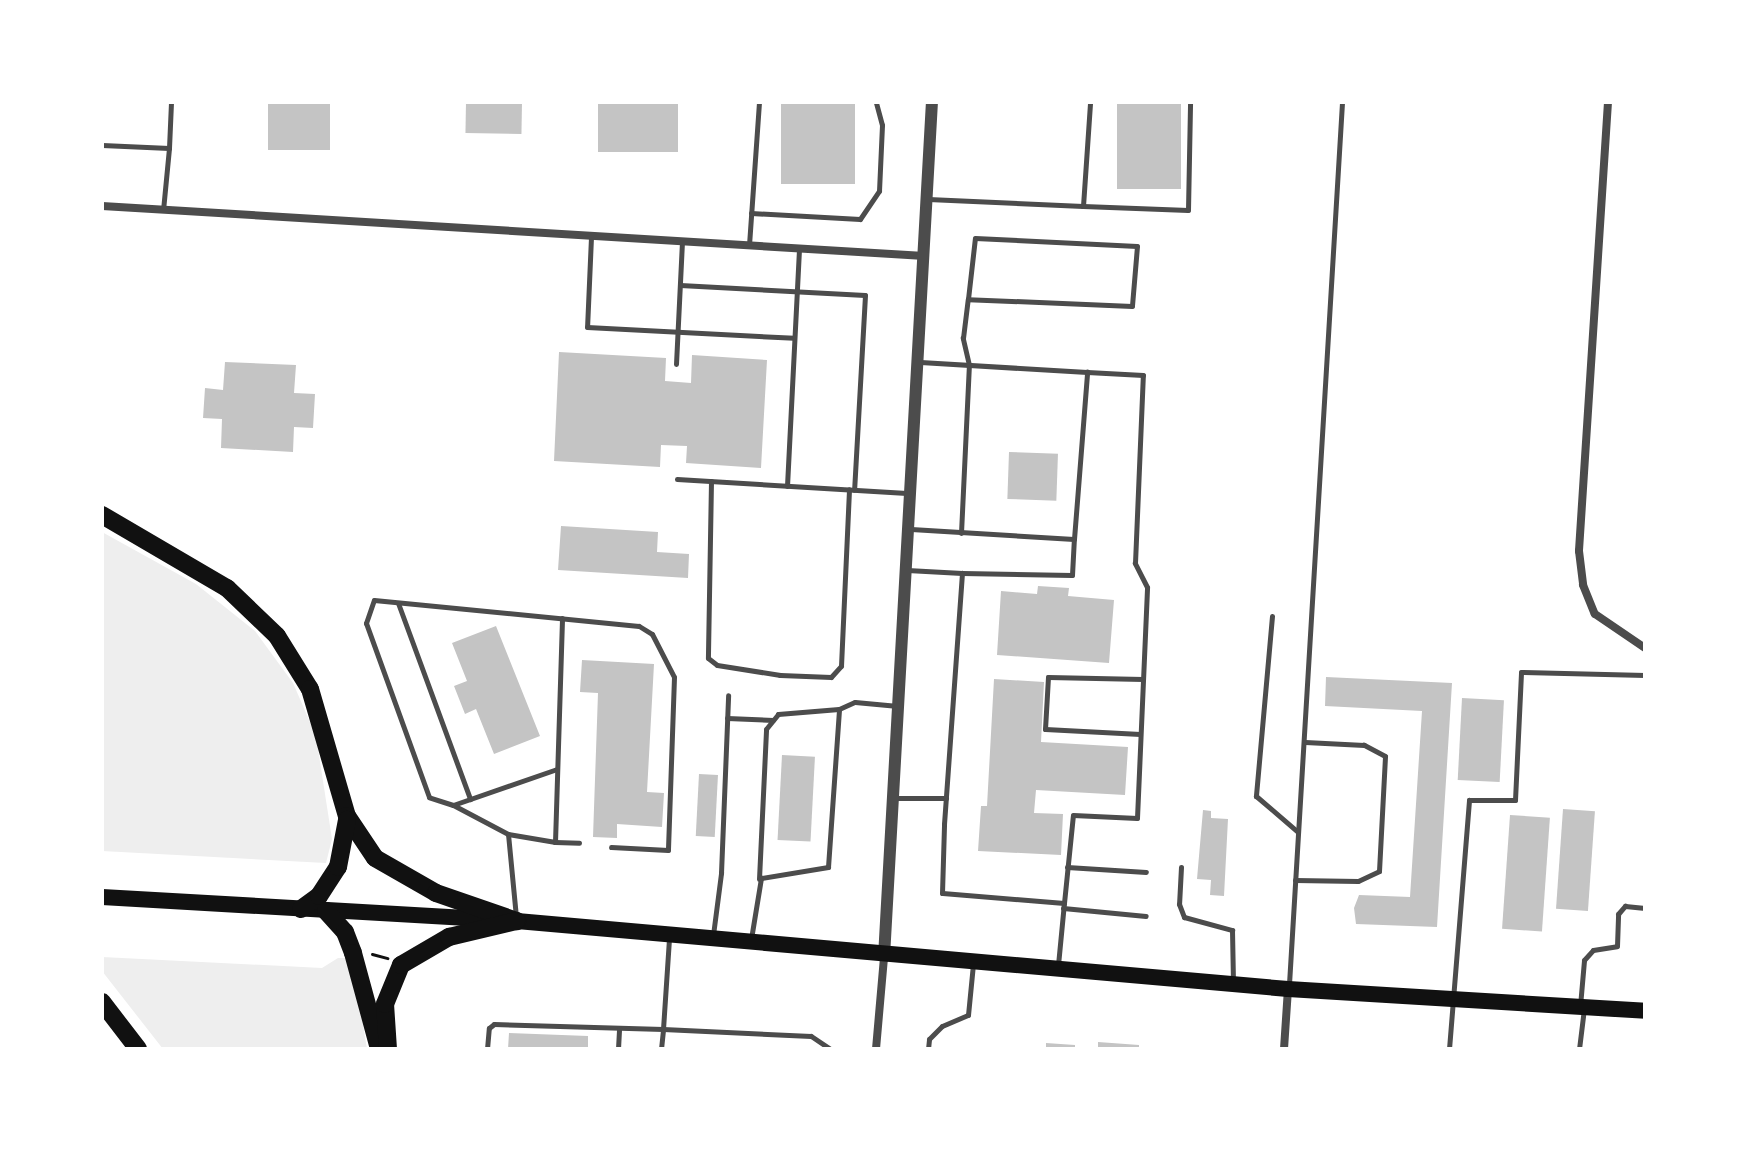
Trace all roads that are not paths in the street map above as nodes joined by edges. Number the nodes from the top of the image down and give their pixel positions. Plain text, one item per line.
1 (171, 102) edge
2 (759, 102) edge
3 (876, 102) edge
4 (932, 102) edge
5 (1090, 102) edge
6 (1190, 102) edge
7 (1342, 102) edge
8 (1608, 102) edge
9 (102, 145) edge
10 (169, 148) junction
11 (927, 199) junction
12 (102, 206) edge
13 (1083, 206) junction
14 (163, 211) junction
15 (751, 213) junction
16 (591, 237) junction
17 (682, 243) junction
18 (749, 247) junction
19 (799, 251) junction
20 (924, 256) junction
21 (680, 285) junction
22 (797, 292) junction
23 (968, 299) junction
24 (677, 332) junction
25 (794, 338) junction
26 (920, 362) junction
27 (676, 364) dead end
28 (969, 365) junction
29 (1087, 372) junction
30 (677, 479) dead end
31 (711, 481) junction
32 (787, 486) junction
33 (852, 490) junction
34 (912, 493) junction
35 (102, 515) edge
36 (911, 529) junction
37 (961, 533) junction
38 (1074, 539) junction
39 (907, 570) junction
40 (962, 573) junction
41 (398, 603) junction
42 (1272, 616) dead end
43 (562, 618) junction
44 (1645, 648) edge
45 (1645, 675) edge
46 (1143, 679) junction
47 (728, 695) dead end
48 (898, 706) junction
49 (839, 709) junction
50 (727, 718) junction
51 (773, 720) junction
52 (1140, 734) junction
53 (1305, 742) junction
54 (557, 769) junction
55 (893, 798) junction
56 (946, 798) junction
57 (470, 799) junction
58 (453, 805) junction
59 (347, 816) junction
60 (1299, 832) junction
61 (508, 834) junction
62 (555, 842) junction
63 (579, 843) dead end
64 (611, 847) dead end
65 (1067, 867) junction
66 (1181, 867) dead end
67 (1146, 872) dead end
68 (1295, 880) junction
69 (759, 882) junction
70 (102, 897) edge
71 (1063, 906) junction
72 (1645, 908) edge
73 (301, 909) junction
74 (326, 911) junction
75 (1146, 916) dead end
76 (517, 921) junction
77 (669, 936) junction
78 (712, 940) junction
79 (751, 944) junction
80 (884, 957) junction
81 (973, 964) junction
82 (1057, 971) junction
83 (1233, 985) junction
84 (1288, 989) junction
85 (1455, 999) junction
86 (102, 1002) edge
87 (1582, 1007) junction
88 (1645, 1011) edge
89 (619, 1028) junction
90 (663, 1029) junction
91 (138, 1049) edge
92 (379, 1049) edge
93 (388, 1049) edge
94 (487, 1049) edge
95 (618, 1049) edge
96 (661, 1049) edge
97 (830, 1049) edge
98 (876, 1049) edge
99 (928, 1049) edge
100 (1284, 1049) edge
101 (1449, 1049) edge
102 (1579, 1049) edge

1 - 10 lane
2 - 15 lane
3 - 15 lane
4 - 11 street
5 - 13 lane
6 - 13 lane
7 - 53 lane
8 - 44 street
9 - 10 lane
10 - 14 lane
11 - 13 lane
11 - 20 street
12 - 14 street
14 - 16 street
15 - 18 lane
16 - 17 street
16 - 24 lane
17 - 18 street
17 - 21 lane
18 - 19 street
19 - 20 street
19 - 22 lane
20 - 26 street
21 - 22 lane
21 - 24 lane
22 - 25 lane
22 - 33 lane
23 - 23 lane
23 - 28 lane
24 - 25 lane
24 - 27 lane
25 - 32 lane
26 - 28 lane
26 - 34 street
28 - 29 lane
28 - 37 lane
29 - 38 lane
29 - 46 lane
30 - 31 lane
31 - 32 lane
31 - 33 lane
32 - 33 lane
33 - 34 lane
34 - 36 street
35 - 59 highway
36 - 37 lane
36 - 39 street
37 - 38 lane
38 - 40 lane
39 - 40 lane
39 - 48 street
40 - 56 lane
41 - 43 lane
41 - 57 lane
41 - 58 lane
42 - 60 lane
43 - 54 lane
43 - 64 lane
45 - 85 lane
46 - 52 lane
46 - 52 lane
47 - 50 lane
48 - 49 lane
48 - 55 street
49 - 51 lane
49 - 69 lane
50 - 51 lane
50 - 78 lane
51 - 69 lane
52 - 65 lane
53 - 60 lane
53 - 68 lane
54 - 57 lane
54 - 62 lane
55 - 56 lane
55 - 80 street
56 - 71 lane
57 - 58 lane
58 - 61 lane
59 - 73 highway
59 - 76 highway
60 - 68 lane
61 - 62 lane
61 - 76 lane
62 - 63 lane
65 - 67 lane
65 - 71 lane
66 - 83 lane
68 - 84 lane
69 - 79 lane
70 - 73 highway
71 - 75 lane
71 - 82 lane
72 - 87 lane
73 - 74 highway
74 - 76 highway
74 - 92 highway
76 - 77 highway
76 - 93 highway
77 - 78 highway
77 - 90 lane
78 - 79 highway
79 - 80 highway
80 - 81 highway
80 - 98 street
81 - 82 highway
81 - 99 lane
82 - 83 highway
83 - 84 highway
84 - 85 highway
84 - 100 street
85 - 87 highway
85 - 101 lane
86 - 91 highway
87 - 88 highway
87 - 102 lane
89 - 90 lane
89 - 94 lane
89 - 95 lane
90 - 96 lane
90 - 97 lane

